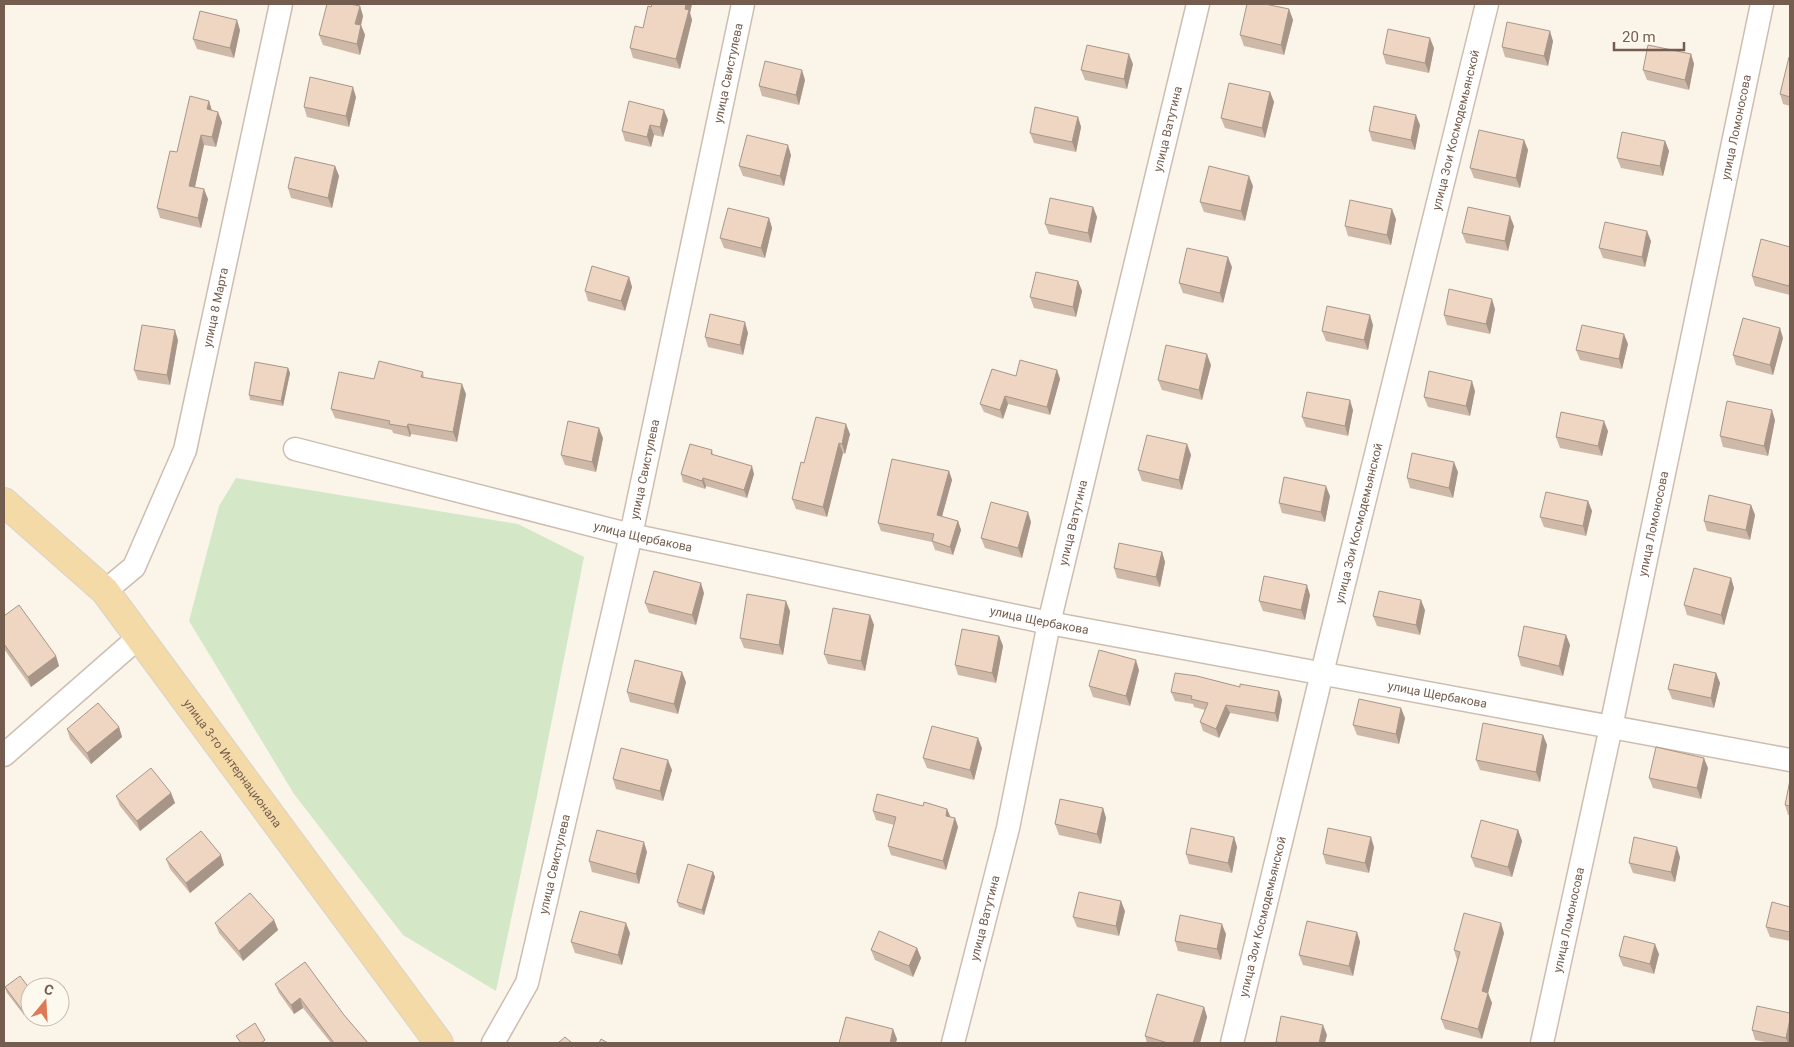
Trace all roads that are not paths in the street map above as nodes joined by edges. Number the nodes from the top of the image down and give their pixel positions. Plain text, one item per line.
1 (281, 4) edge
2 (742, 4) edge
3 (1198, 4) edge
4 (1487, 4) edge
5 (1762, 4) edge
6 (295, 449) dead end
7 (4, 502) edge
8 (632, 535) junction
9 (105, 591) junction
10 (1049, 623) junction
11 (139, 637) junction
12 (1322, 673) junction
13 (1611, 727) junction
14 (4, 755) edge
15 (1790, 760) edge
16 (439, 1043) edge
17 (493, 1043) edge
18 (953, 1043) edge
19 (1232, 1043) edge
20 (1542, 1043) edge

1 - 9 street, улица 8 Марта
2 - 8 street, улица Свистулева
3 - 10 street, улица Ватутина
4 - 12 street, улица Зои Космодемьянской
5 - 13 street, улица Ломоносова
6 - 8 street, улица Щербакова
7 - 9 main road, улица 3-го Интернационала
8 - 10 street, улица Щербакова
8 - 17 street, улица Свистулева
9 - 11 main road, улица 3-го Интернационала
10 - 12 street, улица Щербакова
10 - 18 street, улица Ватутина
11 - 14 street
11 - 16 main road, улица 3-го Интернационала
12 - 13 street, улица Щербакова
12 - 19 street, улица Зои Космодемьянской
13 - 15 street, улица Щербакова
13 - 20 street, улица Ломоносова

